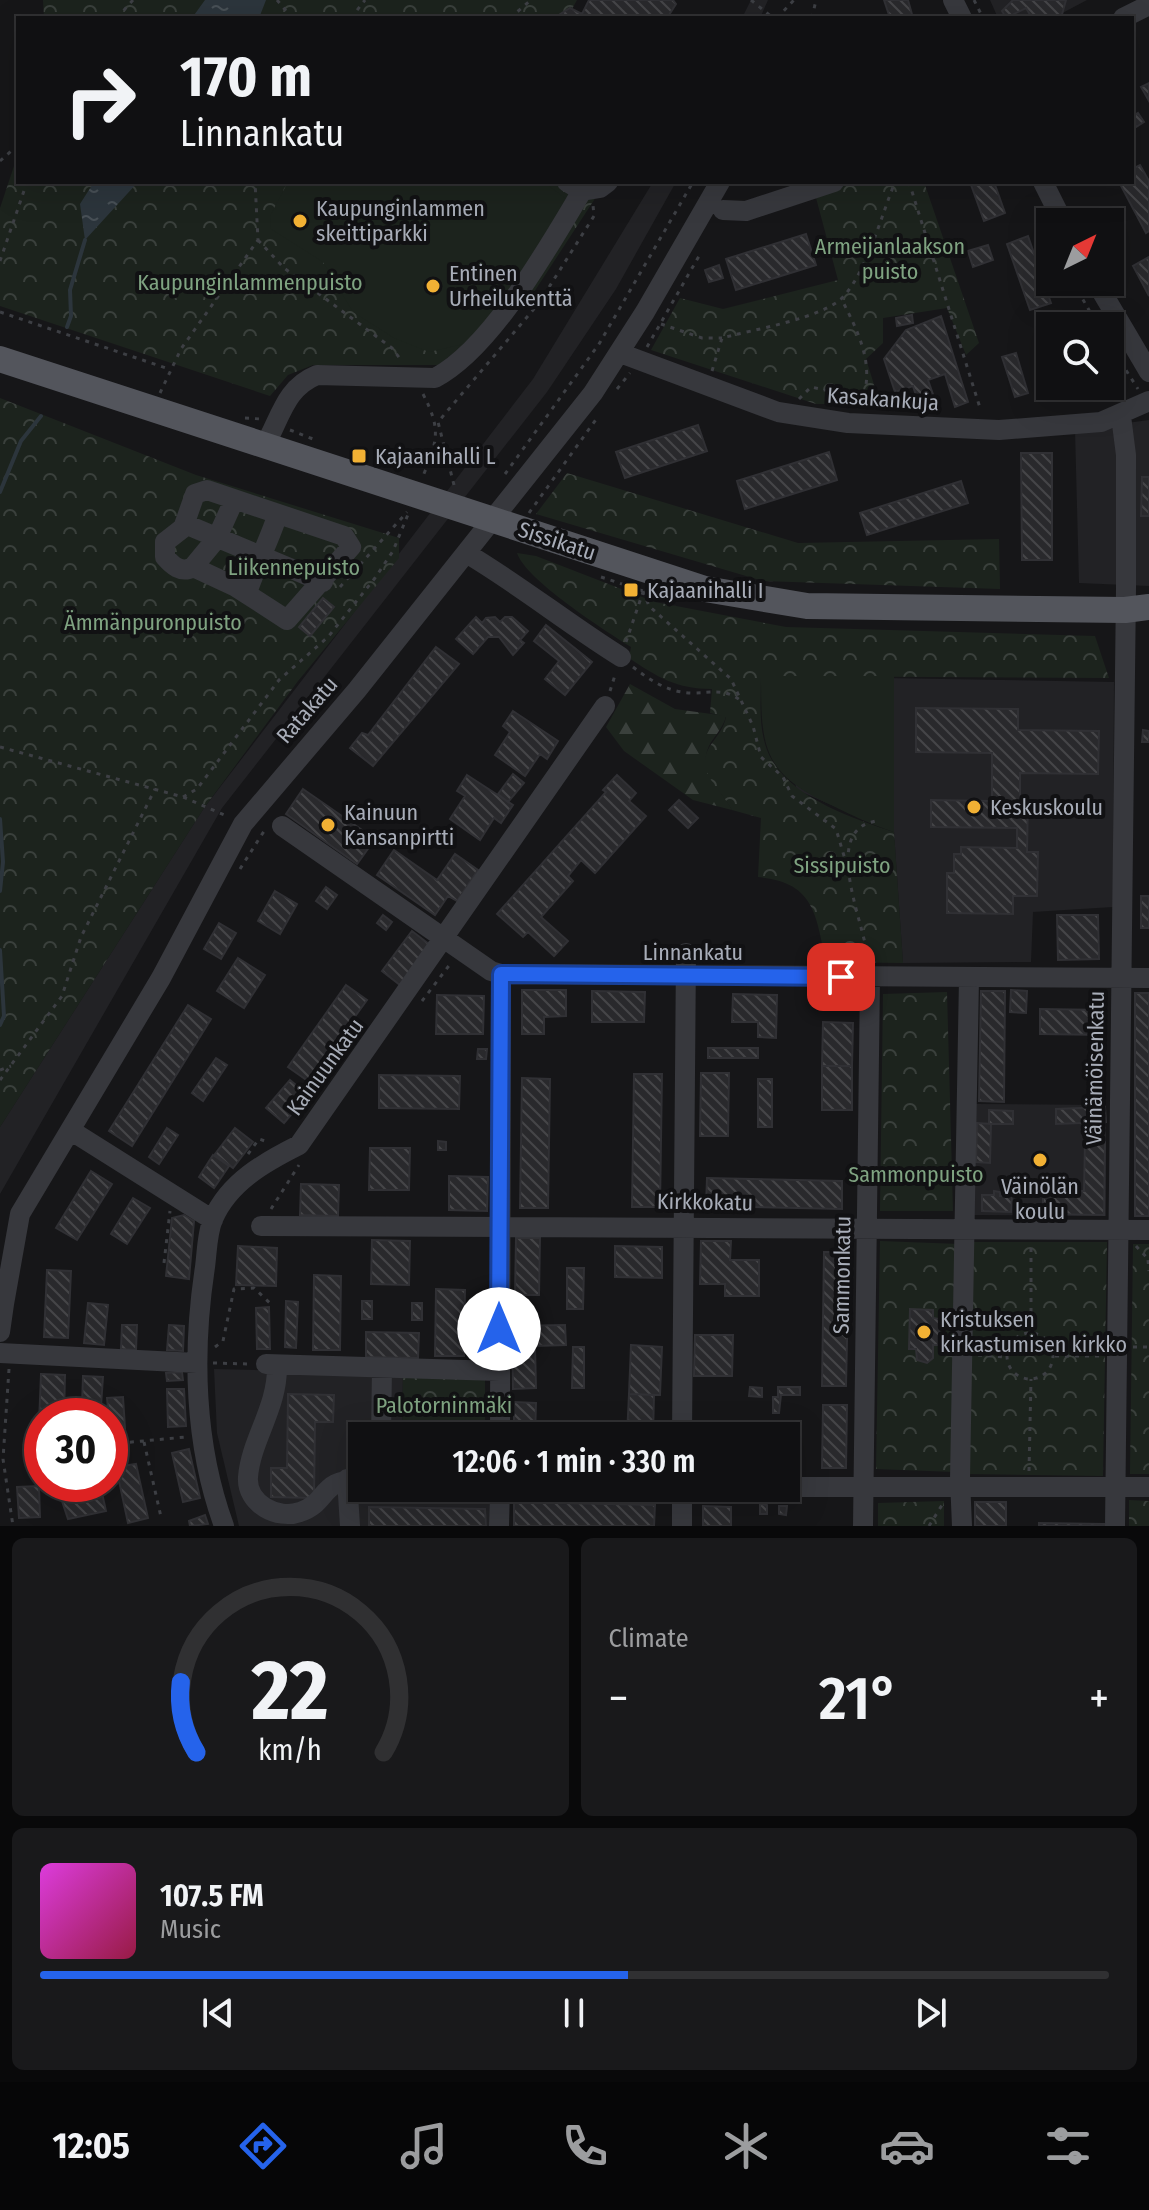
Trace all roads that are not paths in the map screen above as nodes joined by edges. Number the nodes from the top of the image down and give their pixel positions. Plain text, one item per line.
1 (1149, 5) edge
2 (1127, 16) edge
3 (605, 184) edge
4 (719, 184) edge
5 (828, 184) edge
6 (1044, 184) edge
7 (575, 186) edge
8 (1056, 208) edge
9 (723, 210) dead end
10 (1104, 296) edge
11 (620, 353) junction
12 (0, 359) edge
13 (1149, 372) edge
14 (1148, 401) edge
15 (1121, 416) junction
16 (271, 435) junction
17 (234, 500) junction
18 (500, 512) junction
19 (277, 516) junction
20 (185, 524) junction
21 (217, 538) junction
22 (466, 553) junction
23 (264, 556) junction
24 (193, 567) junction
25 (323, 582) junction
26 (249, 595) junction
27 (1139, 612) edge
28 (621, 657) road end
29 (605, 706) road end
30 (277, 823) road end
31 (446, 940) junction
32 (686, 953) dead end
33 (869, 970) junction
34 (501, 974) junction
35 (684, 976) junction
36 (1120, 977) junction
37 (969, 978) junction
38 (1149, 978) edge
39 (70, 1130) junction
40 (213, 1220) junction
41 (681, 1225) junction
42 (261, 1226) road end
43 (500, 1226) junction
44 (966, 1227) junction
45 (867, 1228) junction
46 (1133, 1233) edge
47 (2, 1304) edge
48 (0, 1332) edge
49 (5, 1353) edge
50 (197, 1363) junction
51 (382, 1368) junction
52 (499, 1371) junction
53 (381, 1422) edge
54 (500, 1422) edge
55 (682, 1422) edge
56 (348, 1482) edge
57 (863, 1486) junction
58 (960, 1486) junction
59 (800, 1487) edge
60 (1149, 1487) edge
61 (1116, 1488) junction
62 (352, 1502) edge
63 (500, 1502) edge
64 (682, 1502) edge
65 (224, 1526) edge
66 (350, 1526) edge
67 (499, 1526) edge
68 (682, 1526) edge
69 (863, 1526) edge
70 (962, 1526) edge
71 (1115, 1526) edge

1 - 2 street
3 - 7 street
4 - 11 street, Ratakatu
5 - 9 street
6 - 8 street
7 - 16 street
10 - 13 street
11 - 15 street, Kasakankuja
11 - 18 street, Ratakatu
12 - 16 main road, Sissikatu
14 - 15 street, Kasakankuja
15 - 27 street, Väinämöisenkatu
16 - 18 main road, Sissikatu
17 - 19 street
17 - 20 street
17 - 21 street
18 - 22 street, Ratakatu
18 - 27 main road, Sissikatu
19 - 23 street
19 - 25 street
20 - 21 street
20 - 24 street
21 - 23 street
21 - 24 street
22 - 28 street
22 - 39 street, Ratakatu
23 - 25 street
23 - 26 street
24 - 26 street
25 - 26 street
27 - 36 street, Väinämöisenkatu
29 - 31 street, Kainuunkatu
30 - 31 street, Linnankatu
31 - 34 street, Linnankatu
31 - 40 street, Kainuunkatu
32 - 35 street
33 - 35 street, Linnankatu
33 - 37 street, Linnankatu
33 - 45 street, Sammonkatu
34 - 35 street, Linnankatu
34 - 43 street
35 - 41 street
36 - 37 street, Linnankatu
36 - 38 street, Linnankatu
36 - 46 street, Väinämöisenkatu
37 - 44 street
39 - 40 street
39 - 47 street, Ratakatu
40 - 50 street, Kainuunkatu
41 - 43 street, Kirkkokatu
41 - 45 street, Kirkkokatu
41 - 55 street
42 - 43 street, Kirkkokatu
43 - 52 street
44 - 45 street, Kirkkokatu
44 - 46 street, Kirkkokatu
44 - 58 street
45 - 57 street, Sammonkatu
46 - 61 street, Väinämöisenkatu
47 - 48 street, Ratakatu
49 - 50 street
50 - 65 street, Kainuunkatu
51 - 52 street
51 - 53 street
51 - 56 street
52 - 54 street
57 - 58 street
57 - 59 street
57 - 69 street, Sammonkatu
58 - 61 street
58 - 70 street
60 - 61 street
61 - 71 street, Väinämöisenkatu
62 - 66 street
63 - 67 street
64 - 68 street

